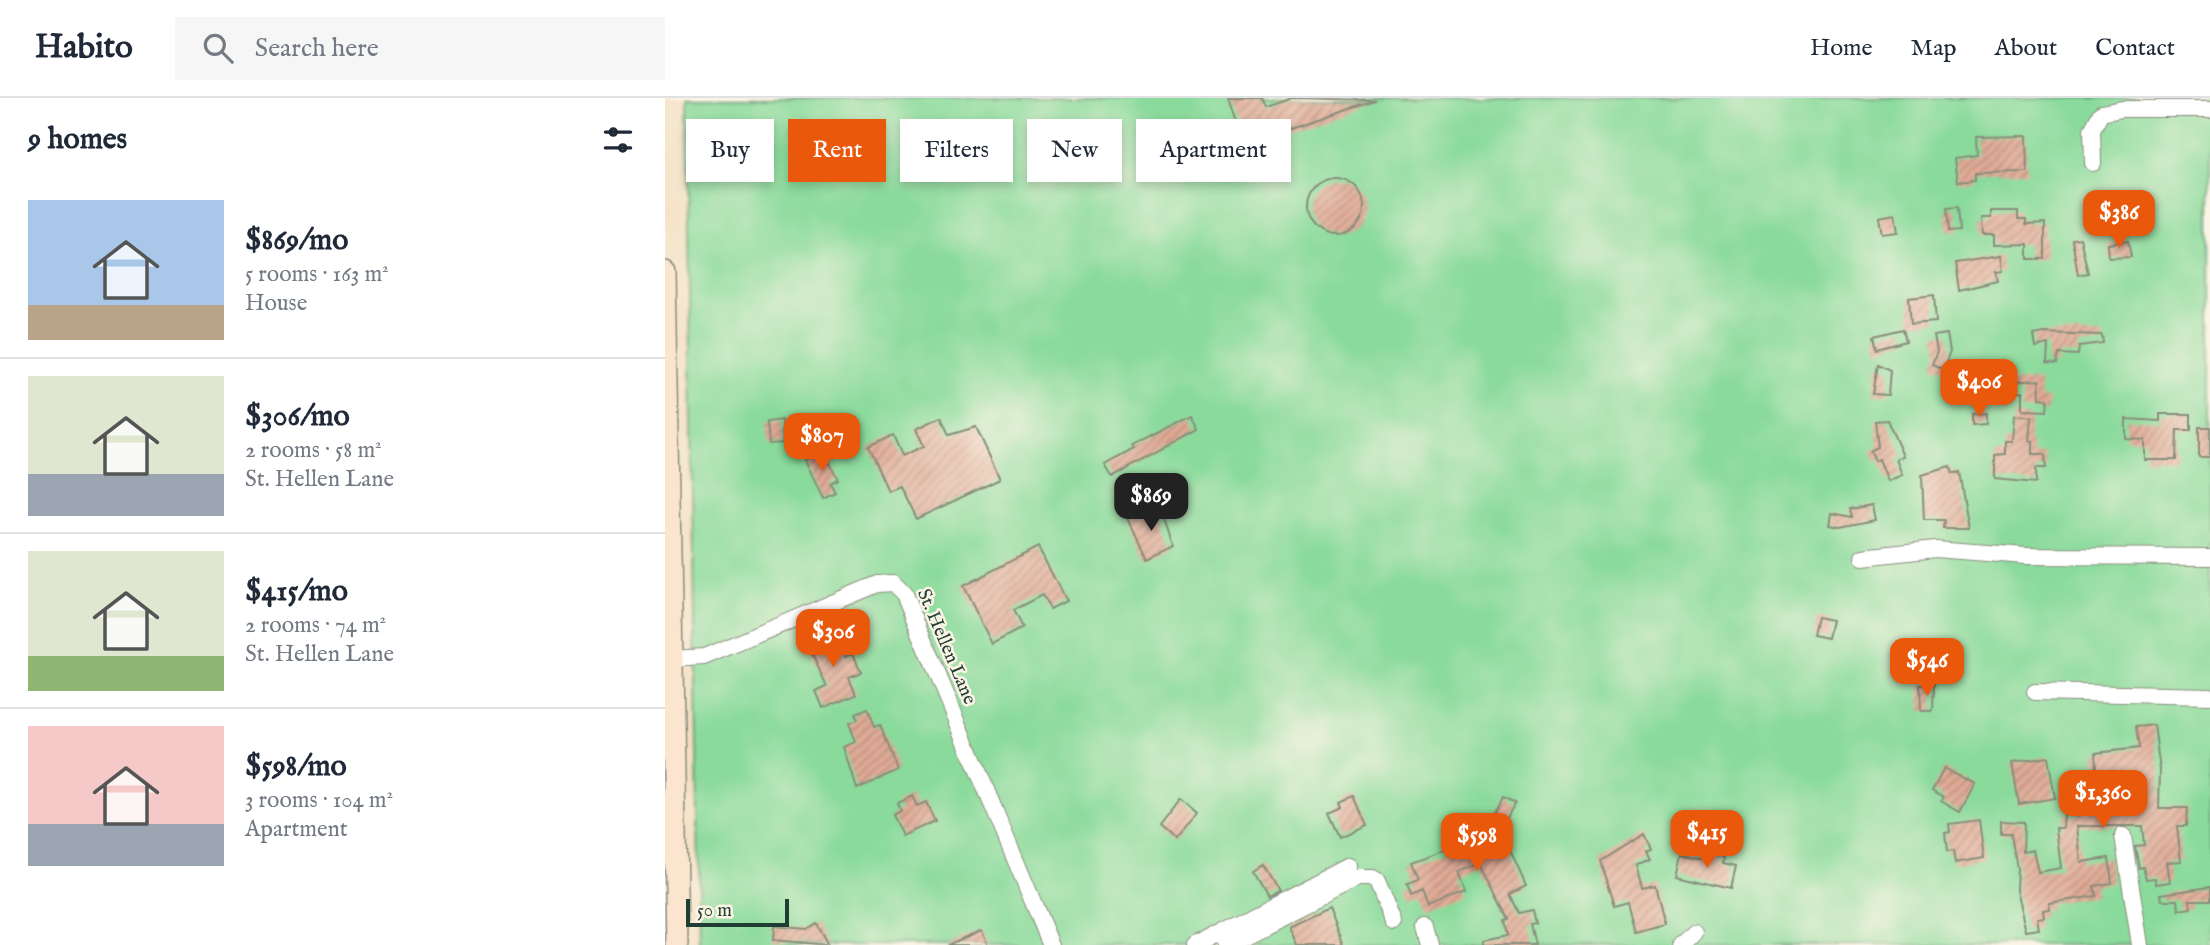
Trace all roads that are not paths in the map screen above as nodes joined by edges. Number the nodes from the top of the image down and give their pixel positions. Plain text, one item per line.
1 (2210, 109) edge
2 (2092, 163) dead end
3 (665, 272) edge
4 (1863, 556) dead end
5 (2210, 557) edge
6 (672, 659) junction
7 (2035, 692) dead end
8 (2210, 696) edge
9 (2123, 836) dead end
10 (1348, 866) dead end
11 (1394, 923) dead end
12 (1425, 927) dead end
13 (1693, 932) dead end
14 (677, 945) edge
15 (1051, 945) edge
16 (1195, 945) edge
17 (1224, 945) edge
18 (1430, 945) edge
19 (1681, 945) edge
20 (2140, 945) edge

1 - 2 street
3 - 6 main road
4 - 5 street
6 - 14 main road
6 - 15 street, St. Hellen Lane
7 - 8 street
9 - 20 street
10 - 16 street
11 - 17 street
12 - 18 street
13 - 19 street

